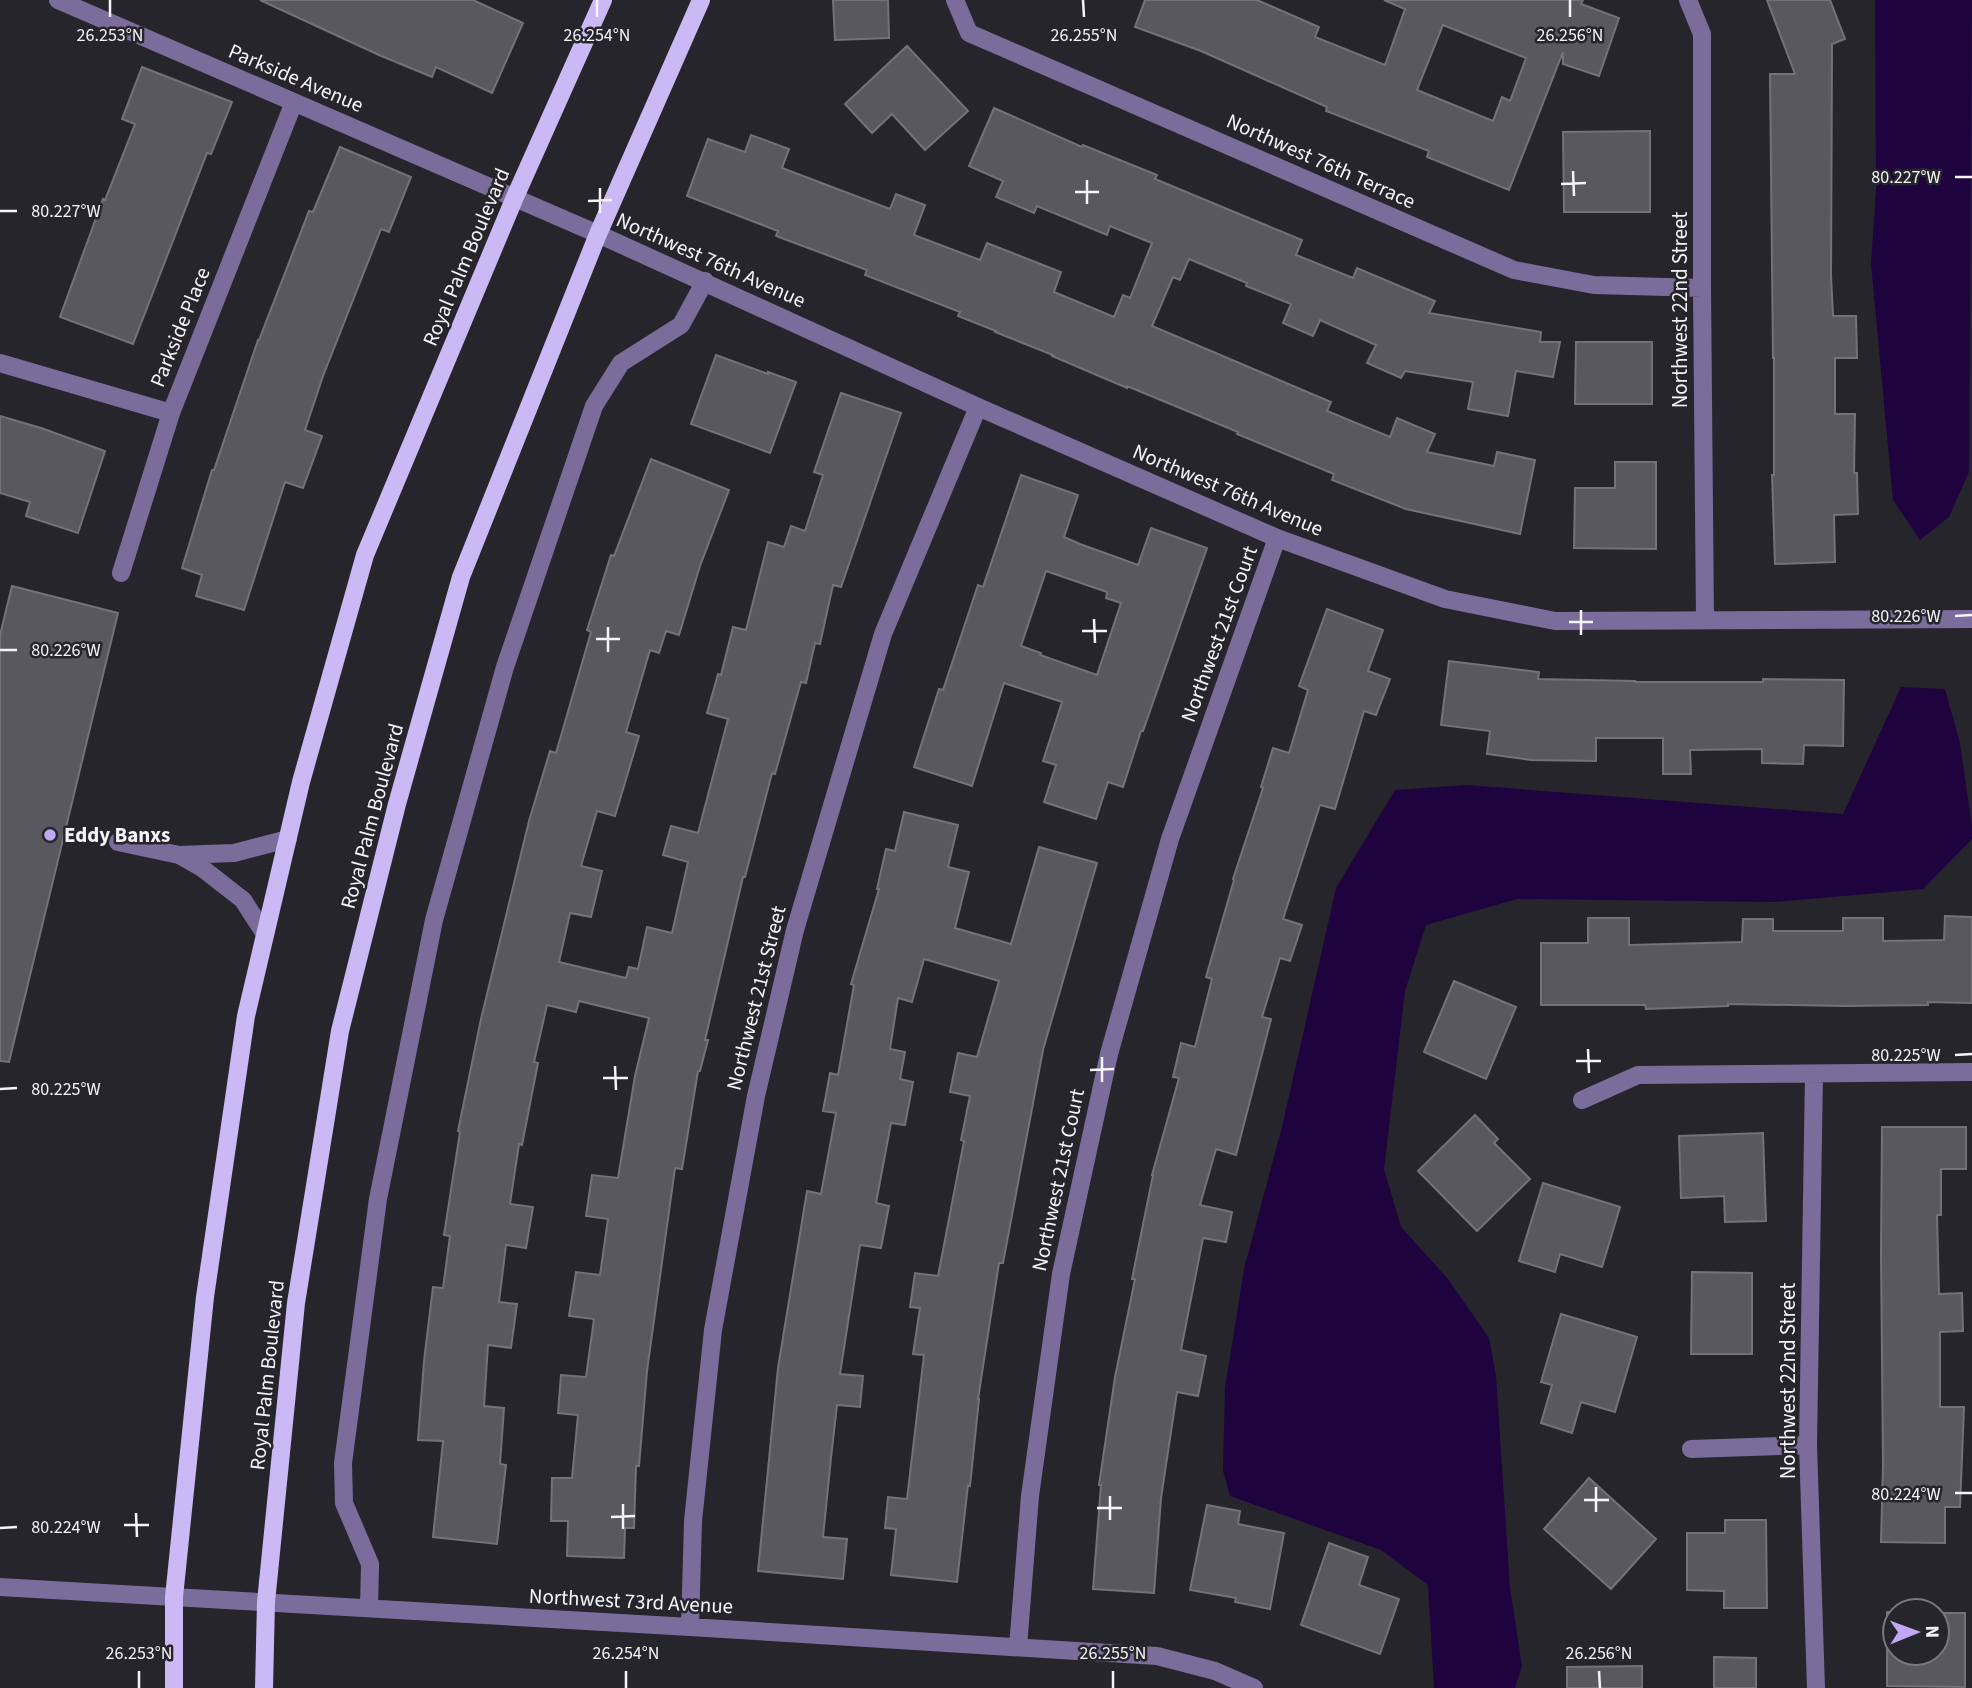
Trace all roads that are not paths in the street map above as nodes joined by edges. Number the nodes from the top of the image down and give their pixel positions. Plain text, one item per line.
1 (58, 0) edge
2 (603, 0) edge
3 (701, 0) edge
4 (955, 0) edge
5 (1689, 1) edge
6 (294, 102) junction
7 (515, 197) junction
8 (598, 233) junction
9 (705, 281) junction
10 (1702, 288) junction
11 (0, 363) edge
12 (978, 407) junction
13 (171, 413) junction
14 (1277, 538) junction
15 (121, 573) dead end
16 (1972, 619) edge
17 (1705, 620) junction
18 (288, 839) junction
19 (118, 842) dead end
20 (179, 855) junction
21 (265, 934) junction
22 (1972, 1072) edge
23 (1814, 1075) junction
24 (1583, 1100) dead end
25 (1808, 1445) junction
26 (1691, 1449) dead end
27 (0, 1587) edge
28 (174, 1597) junction
29 (266, 1602) junction
30 (369, 1608) junction
31 (690, 1627) junction
32 (1018, 1647) junction
33 (174, 1688) edge
34 (264, 1688) edge
35 (1253, 1688) edge
36 (1816, 1688) edge

1 - 6 street, Parkside Avenue
2 - 7 main road, Royal Palm Boulevard
3 - 8 main road, Royal Palm Boulevard
4 - 10 street, Northwest 76th Terrace
5 - 10 street, Northwest 22nd Street
6 - 7 street, Parkside Avenue
6 - 13 street, Parkside Place
7 - 8 street, Northwest 76th Avenue
7 - 18 main road, Royal Palm Boulevard
8 - 9 street, Northwest 76th Avenue
8 - 29 main road, Royal Palm Boulevard
9 - 12 street, Northwest 76th Avenue
9 - 30 street
10 - 17 street, Northwest 22nd Street
11 - 13 street
12 - 14 street, Northwest 76th Avenue
12 - 31 street, Northwest 21st Street
13 - 15 street, Parkside Place
14 - 17 street, Northwest 76th Avenue
14 - 32 street, Northwest 21st Court
16 - 17 street, Northwest 76th Avenue
18 - 20 street
18 - 21 main road, Royal Palm Boulevard
19 - 20 street
20 - 21 street
21 - 28 main road, Royal Palm Boulevard
22 - 23 street
23 - 24 street
23 - 25 street, Northwest 22nd Street
25 - 26 street
25 - 36 street, Northwest 22nd Street
27 - 28 street, Northwest 73rd Avenue
28 - 29 street, Northwest 73rd Avenue
28 - 33 main road, Royal Palm Boulevard
29 - 30 street, Northwest 73rd Avenue
29 - 34 main road, Royal Palm Boulevard
30 - 31 street, Northwest 73rd Avenue
31 - 32 street, Northwest 73rd Avenue
32 - 35 street, Northwest 73rd Avenue

